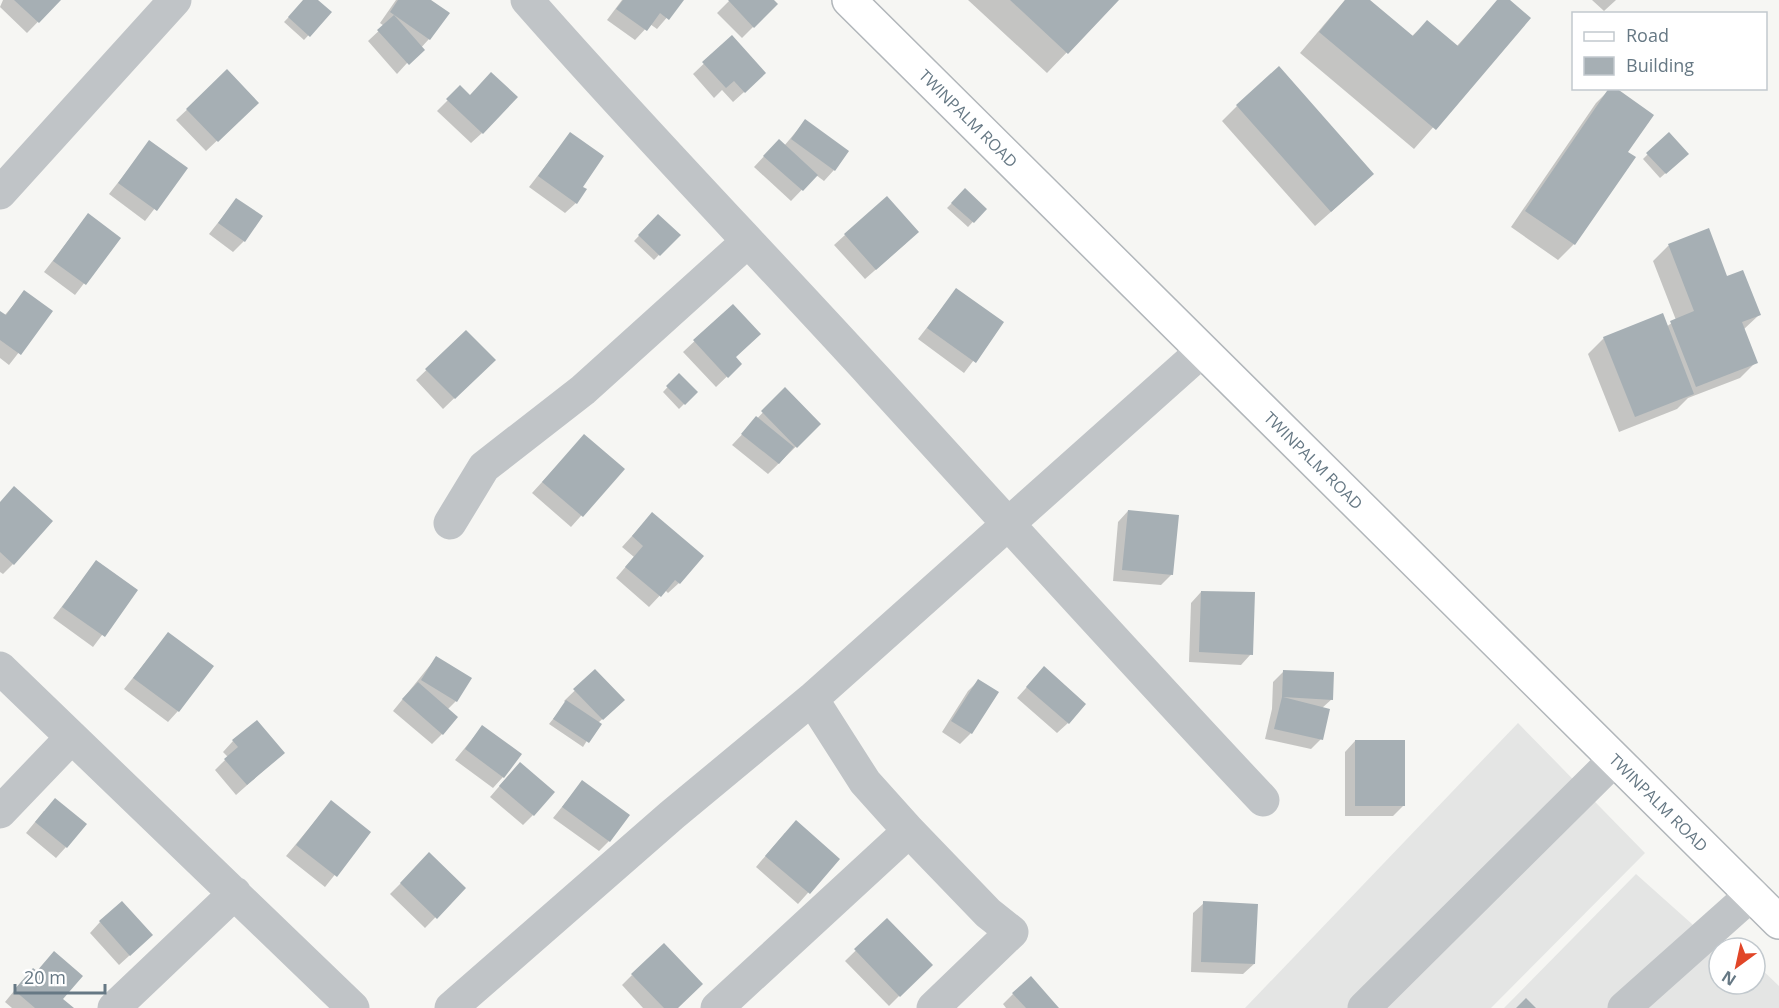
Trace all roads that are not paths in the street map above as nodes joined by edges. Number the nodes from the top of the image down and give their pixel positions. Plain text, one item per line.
1 (175, 0) edge
2 (527, 0) edge
3 (849, 0) edge
4 (0, 193) edge
5 (747, 242) junction
6 (1202, 351) junction
7 (450, 523) dead end
8 (1009, 525) junction
9 (0, 668) edge
10 (812, 699) junction
11 (70, 738) junction
12 (1614, 760) junction
13 (1263, 800) dead end
14 (0, 812) edge
15 (909, 831) junction
16 (235, 892) junction
17 (1752, 894) junction
18 (1779, 922) edge
19 (114, 1008) edge
20 (353, 1008) edge
21 (451, 1008) edge
22 (717, 1008) edge
23 (933, 1008) edge
24 (1364, 1008) edge
25 (1624, 1008) edge

1 - 4 street
2 - 5 street
3 - 6 main road, TWINPALM ROAD
5 - 7 street
5 - 8 street
6 - 8 street
6 - 12 main road, TWINPALM ROAD
8 - 10 street
8 - 13 street
9 - 11 street
10 - 15 street
10 - 21 street
11 - 14 street
11 - 16 street
12 - 17 main road, TWINPALM ROAD
12 - 24 street
15 - 22 street
15 - 23 street
16 - 19 street
16 - 20 street
17 - 18 main road, TWINPALM ROAD
17 - 25 street

